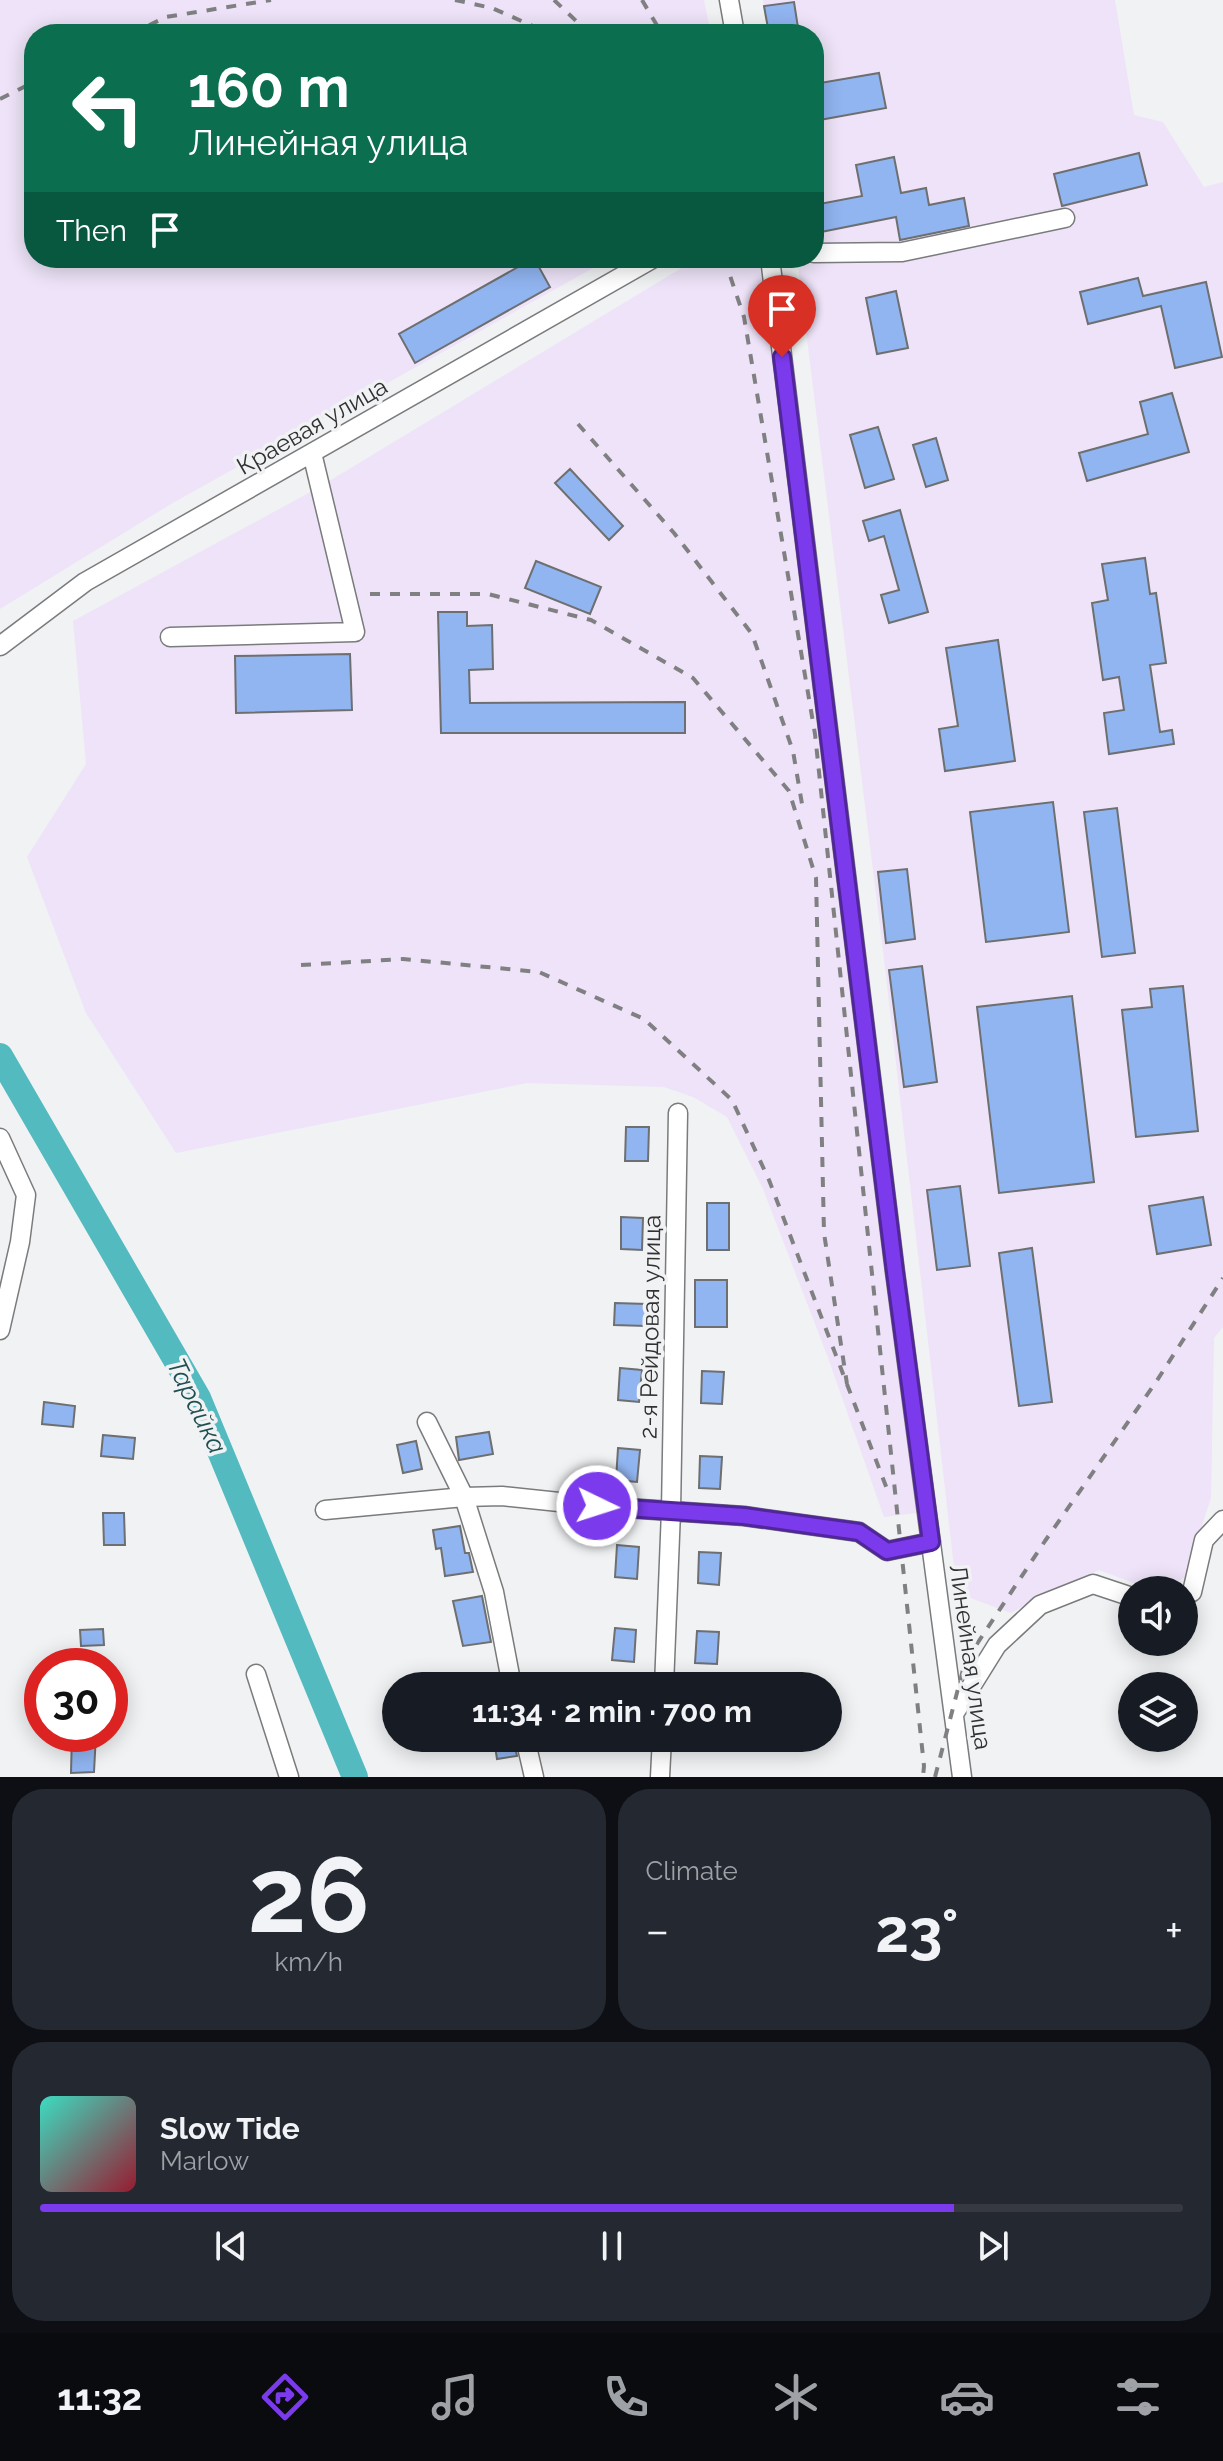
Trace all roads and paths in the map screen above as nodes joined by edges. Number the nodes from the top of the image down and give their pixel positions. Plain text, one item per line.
1 (729, 0) edge
2 (733, 24) edge
3 (1065, 218) dead end
4 (824, 253) edge
5 (636, 268) edge
6 (778, 268) edge
7 (312, 453) junction
8 (170, 637) dead end
9 (0, 646) edge
10 (678, 1113) dead end
11 (0, 1138) edge
12 (0, 1330) edge
13 (427, 1422) dead end
14 (464, 1497) junction
15 (325, 1510) dead end
16 (671, 1511) junction
17 (1223, 1520) edge
18 (931, 1542) junction
19 (1196, 1576) edge
20 (1118, 1592) edge
21 (509, 1672) edge
22 (665, 1672) edge
23 (256, 1674) dead end
24 (954, 1714) junction
25 (528, 1752) edge
26 (661, 1752) edge
27 (289, 1777) edge
28 (534, 1777) edge
29 (660, 1777) edge
30 (962, 1777) edge

1 - 2 street
3 - 4 street
5 - 7 street, Краевая улица
6 - 18 street, Линейная улица
7 - 8 street
7 - 9 street, Краевая улица
10 - 16 street, 2-я Рейдовая улица
11 - 12 street
13 - 14 street
14 - 15 street
14 - 16 street
14 - 21 street
16 - 18 street
16 - 22 street, 2-я Рейдовая улица
17 - 19 street
18 - 24 street, Линейная улица
20 - 24 street
23 - 27 street
24 - 30 street, Линейная улица
25 - 28 street
26 - 29 street

